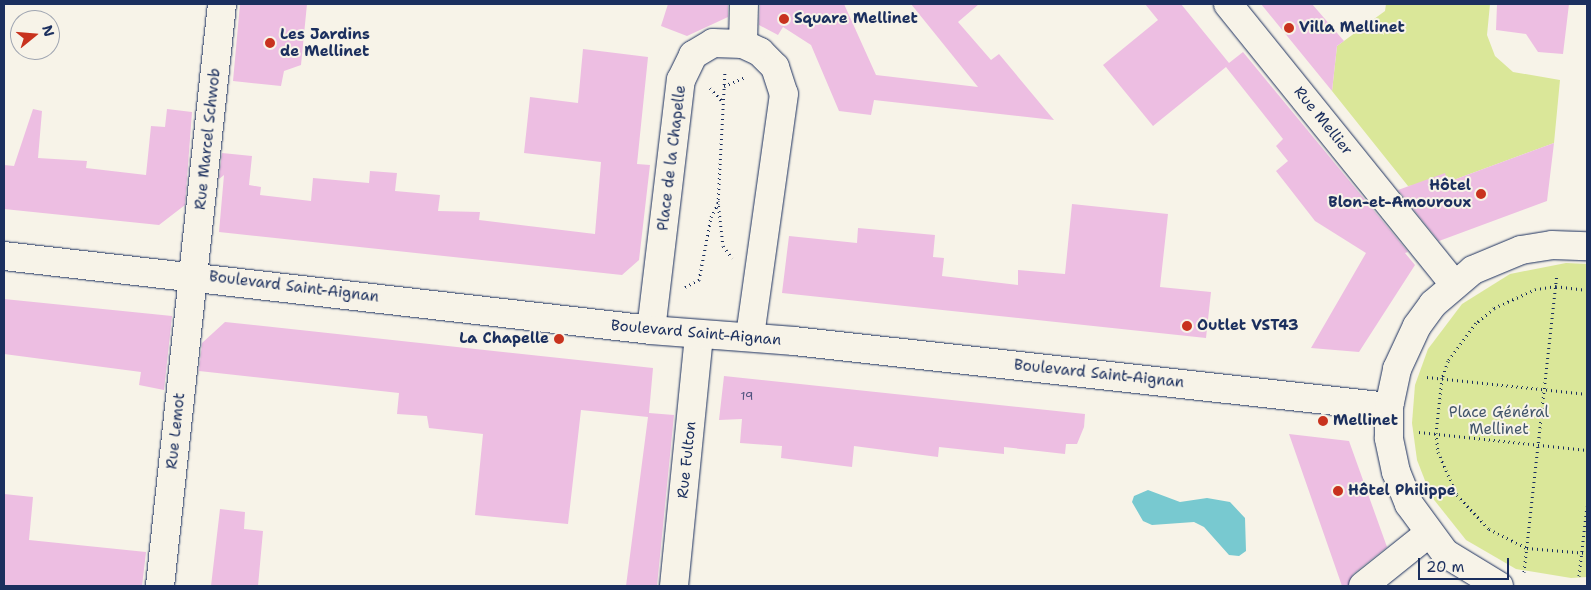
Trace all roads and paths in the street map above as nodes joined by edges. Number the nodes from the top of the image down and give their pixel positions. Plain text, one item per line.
1 (222, 4) edge
2 (744, 4) edge
3 (1228, 4) edge
4 (735, 44) junction
5 (718, 201) junction
6 (1587, 241) edge
7 (4, 256) edge
8 (758, 270) junction
9 (1557, 272) dead end
10 (193, 275) junction
11 (657, 283) junction
12 (1454, 284) junction
13 (1556, 286) junction
14 (1587, 290) edge
15 (651, 330) junction
16 (699, 334) junction
17 (750, 337) junction
18 (1397, 369) junction
19 (1442, 378) junction
20 (1544, 389) junction
21 (1587, 394) edge
22 (1389, 407) junction
23 (1413, 431) dead end
24 (1436, 433) junction
25 (1538, 445) junction
26 (1587, 450) edge
27 (1587, 506) edge
28 (1428, 534) junction
29 (1527, 548) junction
30 (1587, 553) edge
31 (1582, 554) junction
32 (1579, 576) dead end
33 (1510, 582) edge
34 (160, 586) edge
35 (674, 586) edge
36 (1363, 586) edge

1 - 10 street, Rue Marcel Schwob
2 - 4 street
3 - 12 street, Rue Mellier
4 - 5 path
4 - 8 street
4 - 11 street, Place de la Chapelle
5 - 8 path
5 - 11 path
6 - 12 street
7 - 10 street, Boulevard Saint-Aignan
8 - 17 street
9 - 13 path
10 - 15 street, Boulevard Saint-Aignan
10 - 34 street, Rue Lemot
11 - 15 street, Place de la Chapelle
12 - 18 street
13 - 14 path
13 - 19 path
13 - 20 path
15 - 16 street, Boulevard Saint-Aignan
16 - 17 street, Boulevard Saint-Aignan
16 - 35 street, Rue Fulton
17 - 22 street, Boulevard Saint-Aignan
18 - 19 path
18 - 22 street
19 - 20 path
19 - 24 path
20 - 21 path
20 - 25 path
22 - 28 street
23 - 24 path
24 - 25 path
24 - 29 path
25 - 26 path
25 - 29 path
27 - 31 path
28 - 33 street
28 - 36 street
29 - 31 path
29 - 33 path
30 - 31 path
31 - 32 path

